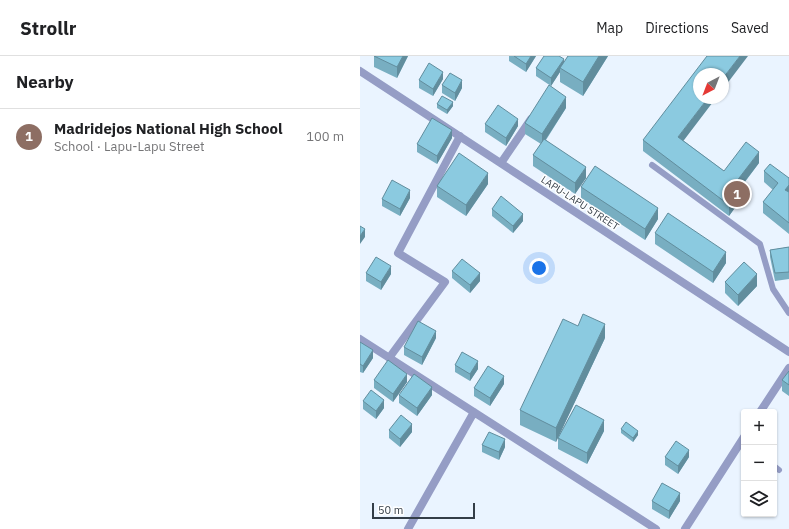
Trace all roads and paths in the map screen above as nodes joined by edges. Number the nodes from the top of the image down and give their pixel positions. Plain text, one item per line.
1 (360, 71) edge
2 (535, 113) edge
3 (460, 136) junction
4 (501, 163) junction
5 (652, 165) dead end
6 (789, 313) edge
7 (360, 339) edge
8 (789, 352) edge
9 (389, 358) junction
10 (789, 368) edge
11 (762, 409) edge
12 (474, 412) junction
13 (741, 445) edge
14 (408, 529) edge
15 (656, 529) edge
16 (685, 529) edge

1 - 3 street, LAPU-LAPU STREET
2 - 4 street
3 - 4 street, LAPU-LAPU STREET
3 - 9 street
4 - 8 street, LAPU-LAPU STREET
5 - 6 lane
7 - 9 street
9 - 12 street
10 - 11 street
12 - 14 street
12 - 15 street
13 - 16 street

